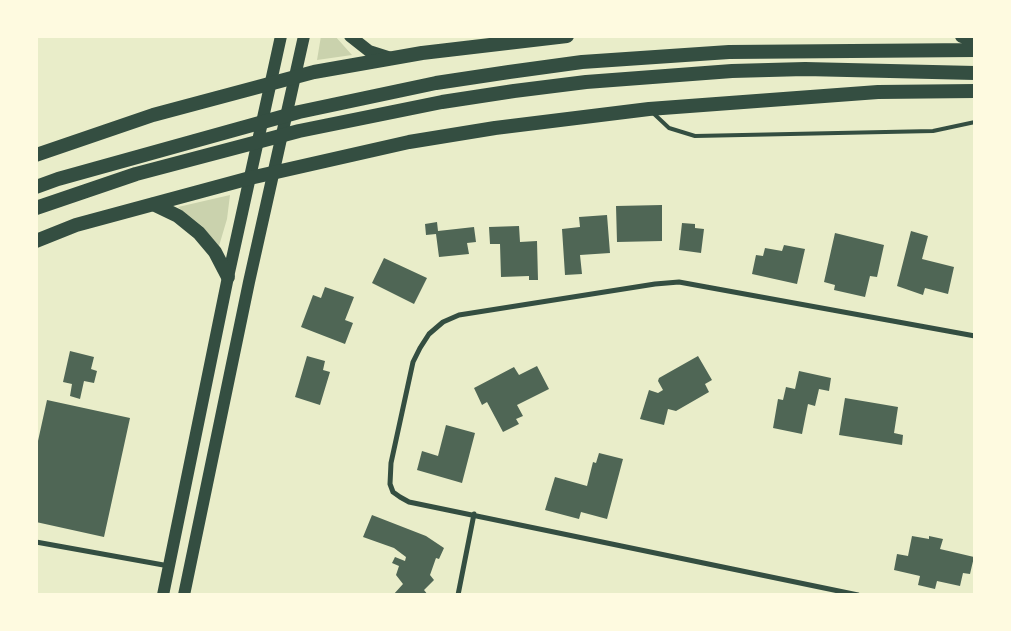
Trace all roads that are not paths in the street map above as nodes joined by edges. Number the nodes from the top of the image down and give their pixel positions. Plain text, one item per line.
1 (281, 36) edge
2 (304, 36) edge
3 (350, 36) edge
4 (567, 36) edge
5 (962, 36) edge
6 (975, 38) edge
7 (975, 50) edge
8 (394, 59) junction
9 (975, 73) edge
10 (295, 76) junction
11 (271, 82) junction
12 (975, 91) edge
13 (649, 109) junction
14 (975, 122) edge
15 (36, 155) edge
16 (274, 173) junction
17 (250, 178) junction
18 (36, 187) edge
19 (153, 204) junction
20 (36, 208) edge
21 (36, 241) edge
22 (228, 277) junction
23 (975, 336) edge
24 (474, 514) junction
25 (36, 542) edge
26 (169, 566) junction
27 (832, 592) edge
28 (163, 595) edge
29 (184, 595) edge
30 (458, 595) edge
31 (858, 595) edge

1 - 11 main road
2 - 10 main road
3 - 8 main road
4 - 8 highway
5 - 6 highway
7 - 18 highway
8 - 10 highway
9 - 20 highway
10 - 11 highway
10 - 16 main road
11 - 15 highway
11 - 17 main road
12 - 13 highway
13 - 14 lane
13 - 16 highway
16 - 17 highway
16 - 29 main road
17 - 19 highway
17 - 22 main road
19 - 21 highway
19 - 22 highway
22 - 26 main road
23 - 24 street
24 - 27 street
24 - 30 street
25 - 26 street
26 - 28 main road
27 - 31 street

